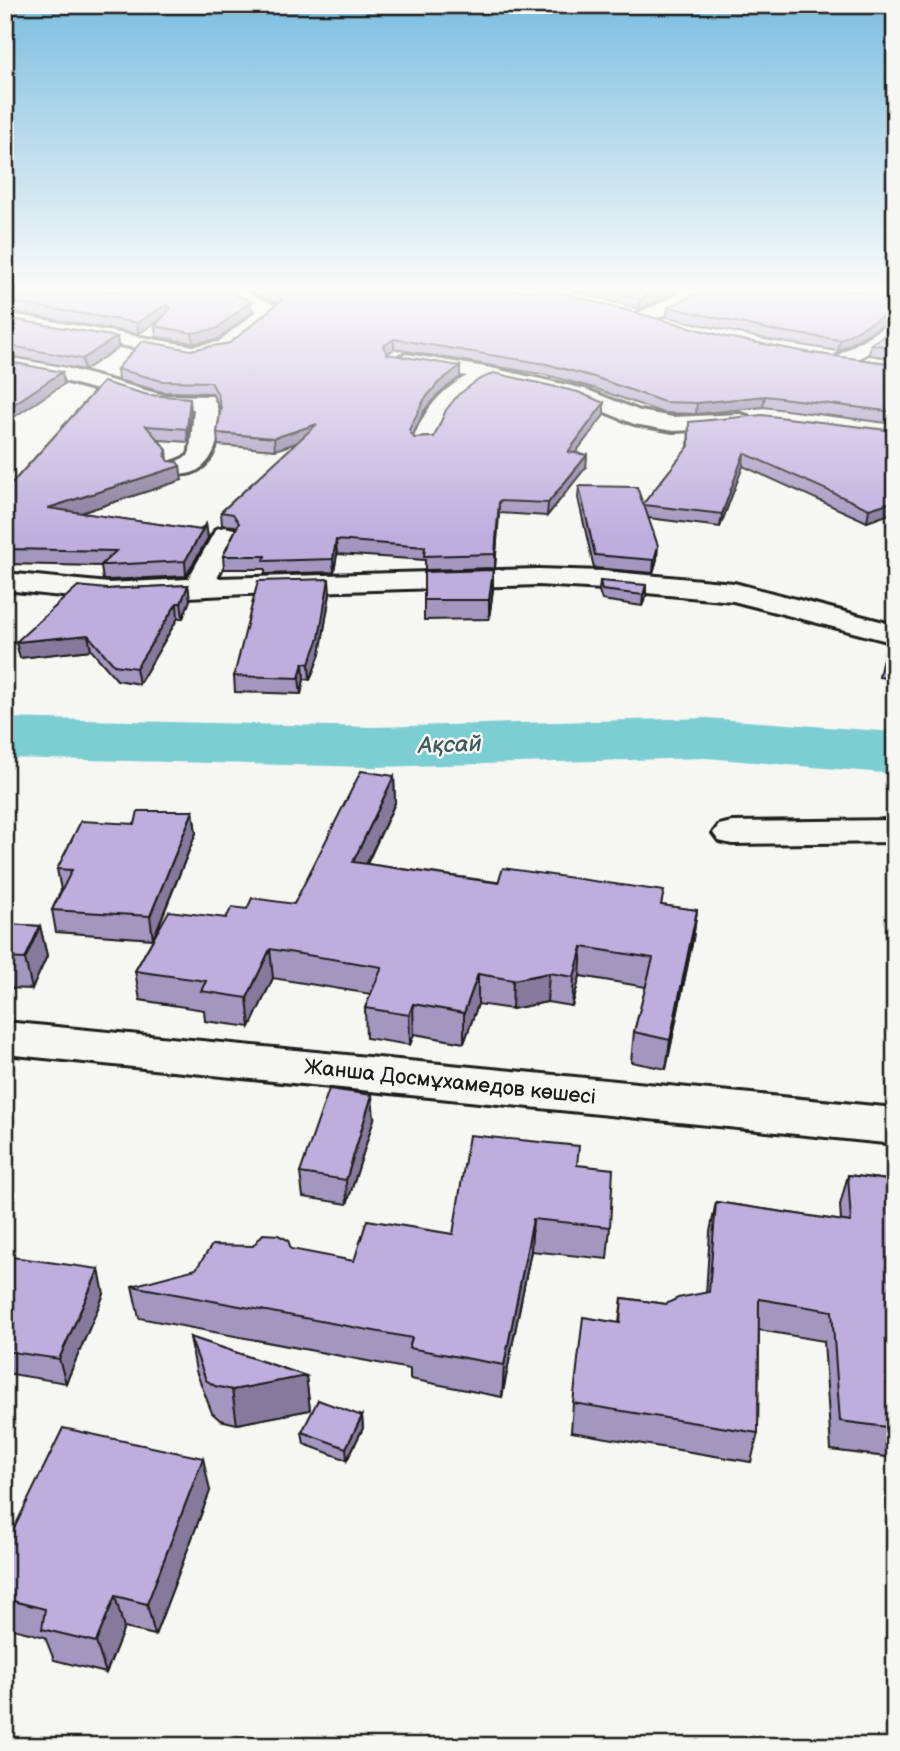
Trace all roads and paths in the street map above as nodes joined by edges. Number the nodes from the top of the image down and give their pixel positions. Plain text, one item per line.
1 (50, 373) edge
2 (206, 373) edge
3 (207, 373) edge
4 (483, 373) edge
5 (491, 374) junction
6 (760, 417) edge
7 (424, 443) edge
8 (181, 468) edge
9 (225, 535) dead end
10 (5, 581) edge
11 (198, 588) junction
12 (895, 634) edge
13 (895, 831) edge
14 (732, 832) dead end
15 (5, 1038) edge
16 (895, 1126) edge

1 - 2 street
3 - 8 street
4 - 5 street
5 - 6 street
5 - 7 street
9 - 11 street
10 - 11 street
11 - 12 street
13 - 14 street
15 - 16 street, Жанша Досмұхамедов көшесі

